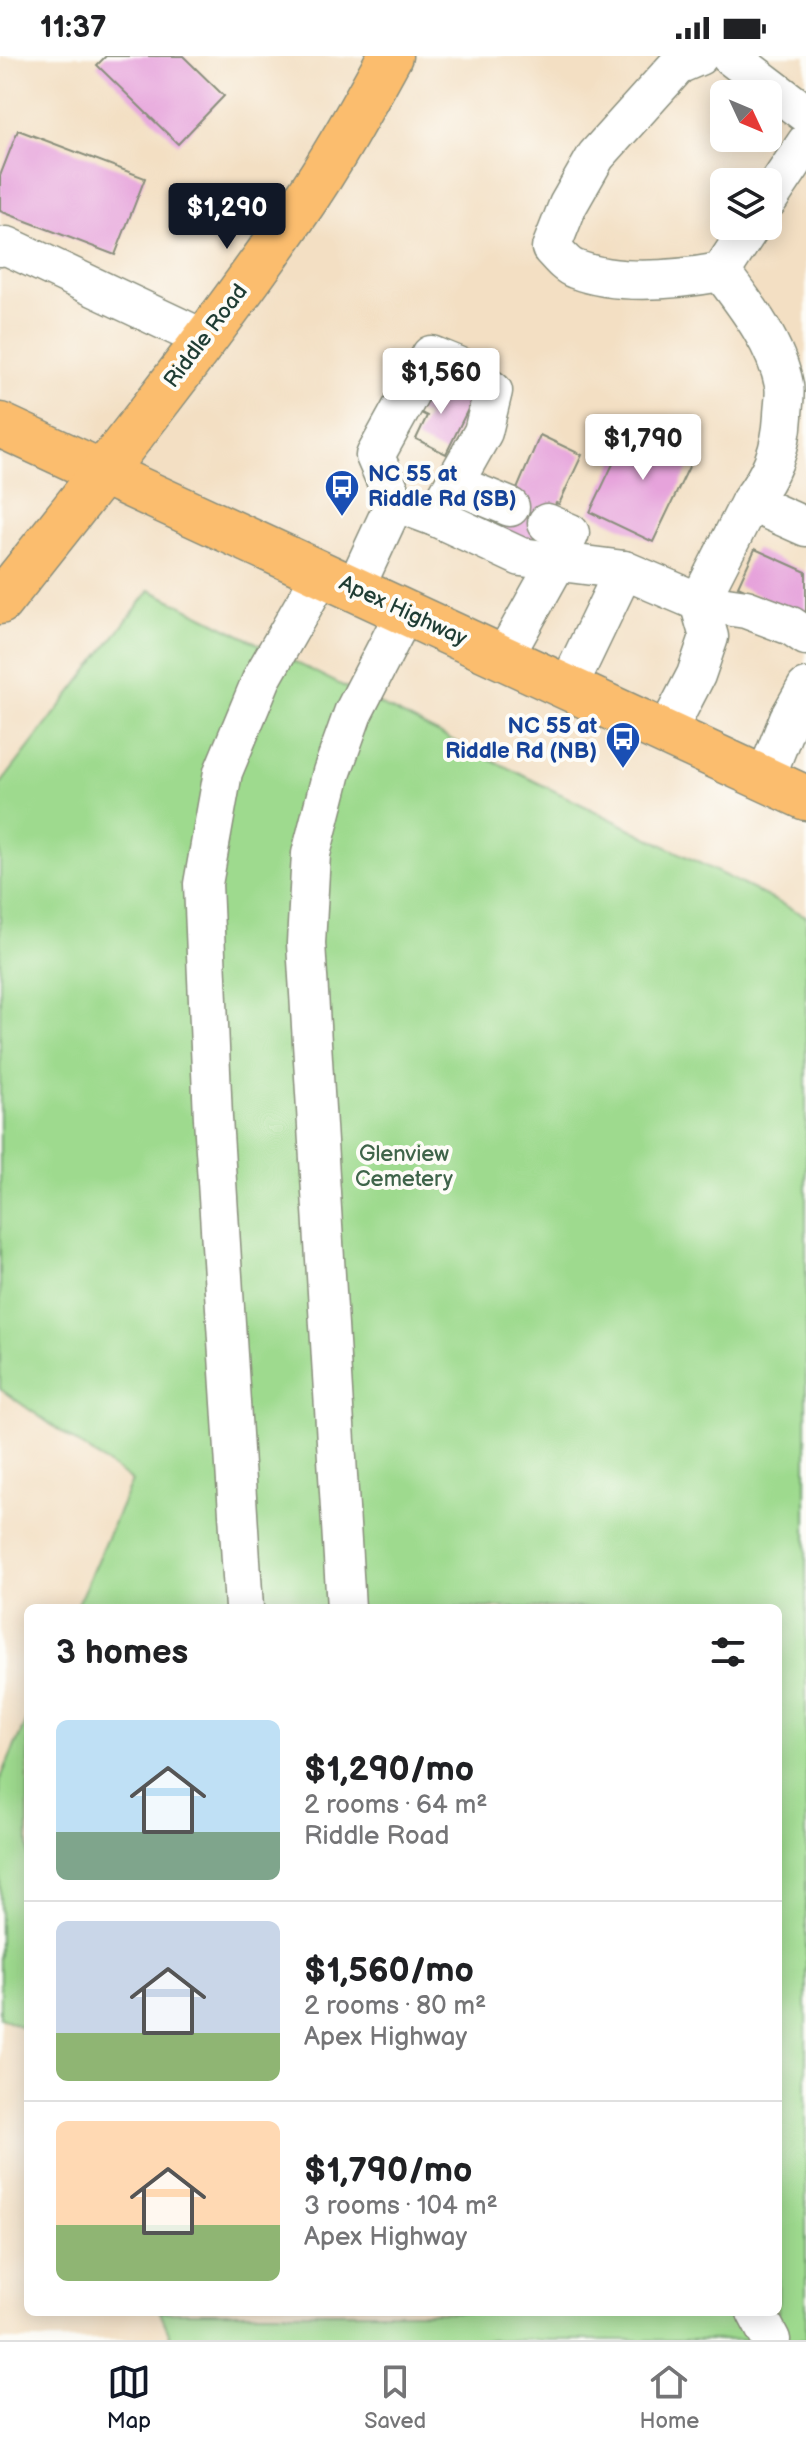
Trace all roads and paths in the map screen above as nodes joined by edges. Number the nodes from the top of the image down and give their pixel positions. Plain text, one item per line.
1 (390, 56) edge
2 (699, 56) edge
3 (730, 56) edge
4 (806, 114) edge
5 (806, 143) edge
6 (782, 179) edge
7 (742, 240) edge
8 (0, 247) edge
9 (721, 272) junction
10 (204, 339) junction
11 (0, 425) edge
12 (103, 472) junction
13 (454, 484) junction
14 (395, 502) junction
15 (750, 502) junction
16 (510, 507) dead end
17 (435, 517) junction
18 (547, 523) dead end
19 (806, 527) edge
20 (557, 562) junction
21 (624, 570) junction
22 (338, 581) junction
23 (0, 602) edge
24 (699, 602) junction
25 (405, 612) junction
26 (806, 636) edge
27 (504, 657) junction
28 (568, 687) junction
29 (806, 688) edge
30 (666, 733) junction
31 (765, 779) junction
32 (806, 798) edge
33 (244, 1604) edge
34 (346, 1604) edge
35 (758, 2316) edge
36 (771, 2340) edge

1 - 10 main road, Riddle Road
2 - 9 lane
3 - 4 lane
5 - 6 lane
7 - 9 lane
8 - 10 lane
9 - 15 lane
10 - 12 main road, Riddle Road
11 - 12 main road, Apex Highway
12 - 22 main road, Apex Highway
12 - 23 main road, Riddle Road
13 - 14 lane
13 - 16 lane
13 - 17 lane
14 - 17 lane
14 - 22 lane
15 - 19 lane
15 - 24 lane
17 - 20 lane
18 - 20 lane
20 - 21 lane
20 - 27 lane
21 - 24 lane
21 - 28 lane
22 - 25 main road, Apex Highway
22 - 33 lane
24 - 26 lane
24 - 30 lane
25 - 27 main road, Apex Highway
25 - 34 lane
27 - 28 main road, Apex Highway
28 - 30 main road, Apex Highway
29 - 31 lane
30 - 31 main road, Apex Highway
31 - 32 main road, Apex Highway
35 - 36 lane

